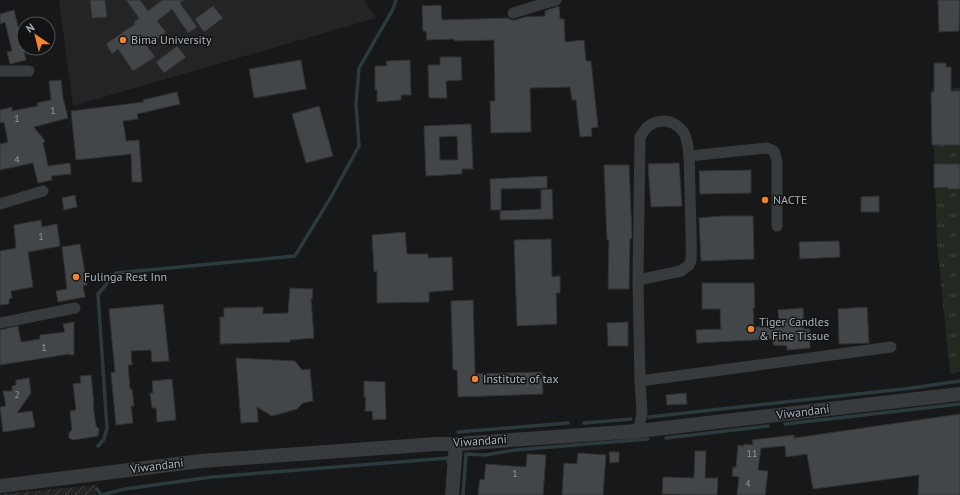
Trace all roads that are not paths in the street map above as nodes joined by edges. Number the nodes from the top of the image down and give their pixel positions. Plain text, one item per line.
1 (556, 0) edge
2 (513, 13) dead end
3 (0, 71) edge
4 (29, 71) dead end
5 (689, 156) junction
6 (43, 191) dead end
7 (0, 204) edge
8 (777, 226) dead end
9 (638, 280) junction
10 (74, 308) dead end
11 (0, 323) edge
12 (891, 347) dead end
13 (640, 381) junction
14 (960, 394) edge
15 (638, 431) junction
16 (456, 444) junction
17 (0, 486) edge
18 (452, 495) edge

1 - 2 street
3 - 4 street
5 - 8 street
5 - 9 street
5 - 9 street
6 - 7 street
9 - 13 street
10 - 11 street
12 - 13 street
13 - 15 street
14 - 15 street, Viwandani
15 - 16 street, Viwandani
16 - 17 street, Viwandani
16 - 18 street

